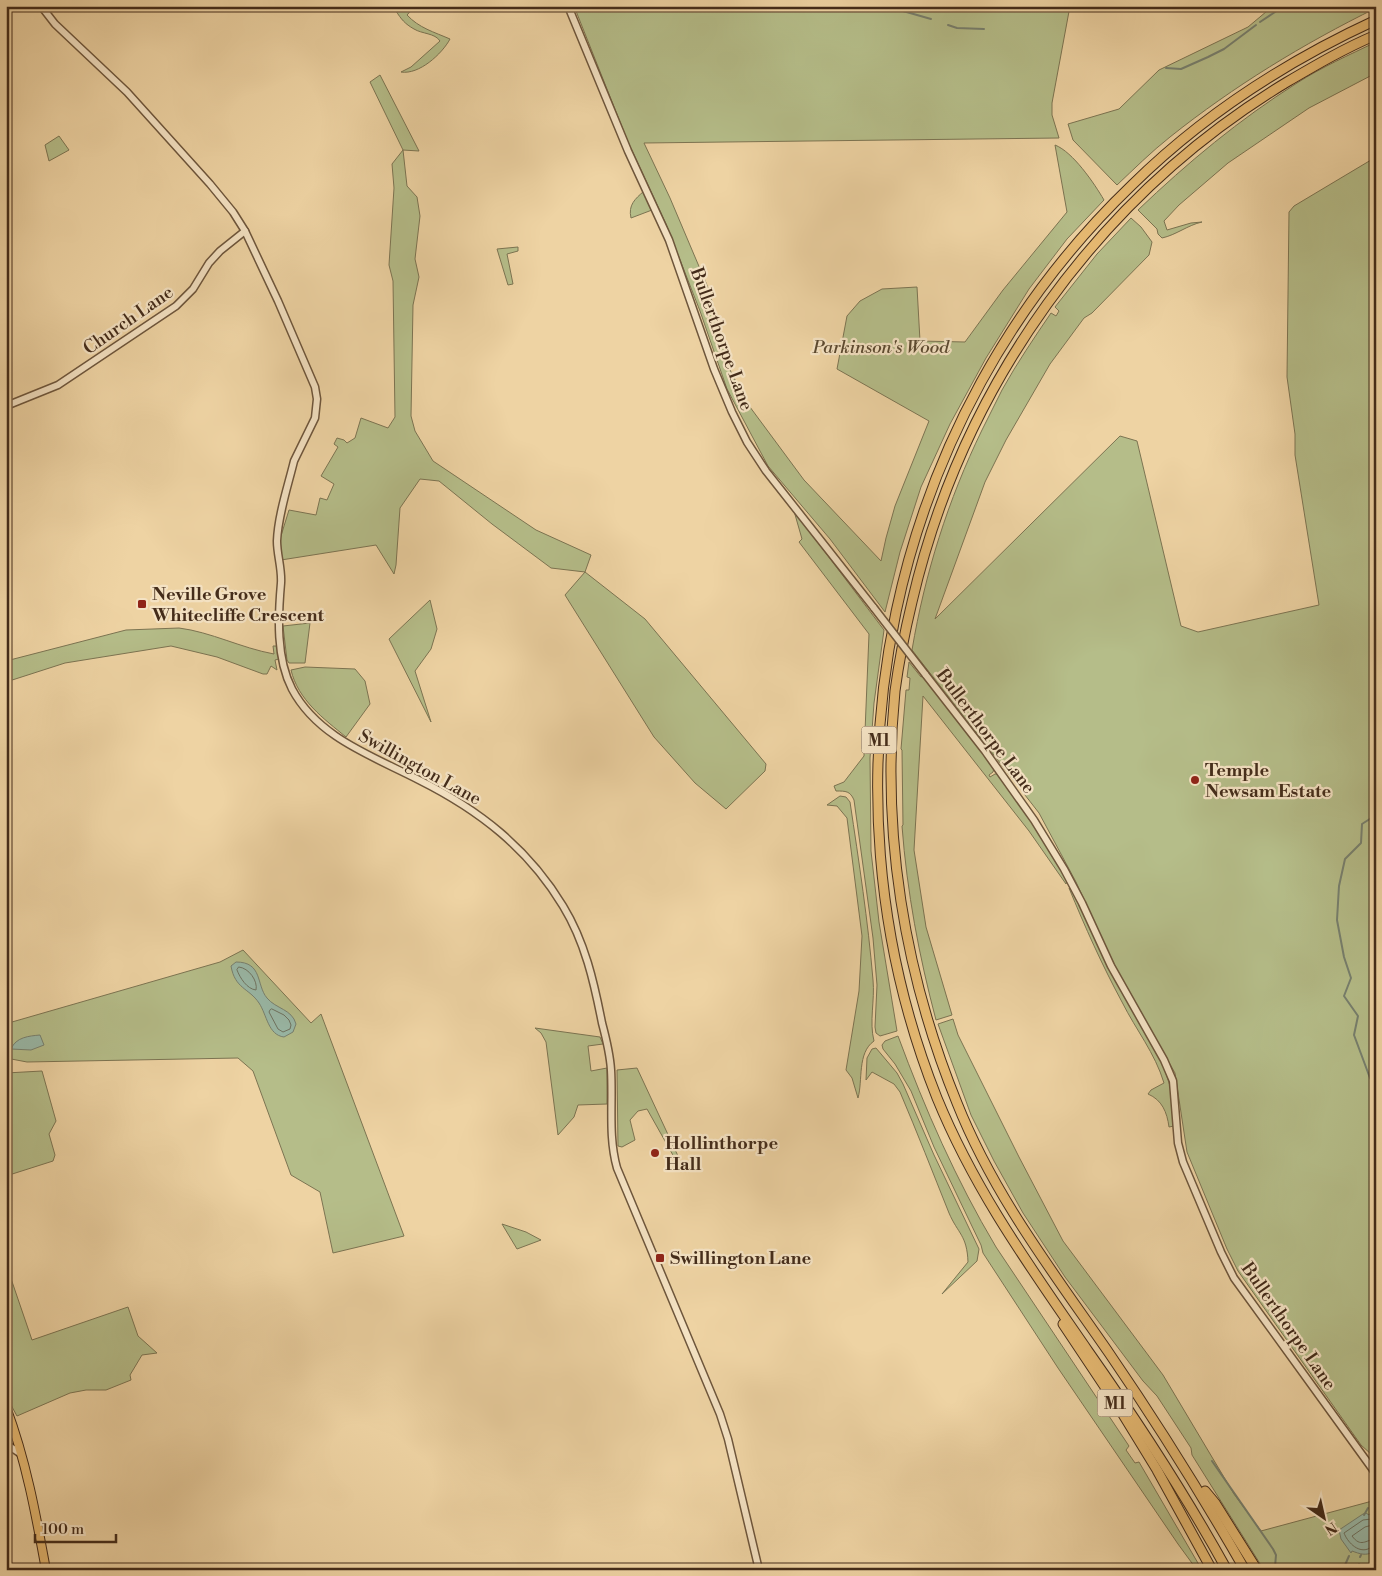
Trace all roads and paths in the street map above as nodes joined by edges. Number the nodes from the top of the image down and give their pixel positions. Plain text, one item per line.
1 (41, 6) edge
2 (568, 6) edge
3 (1376, 20) edge
4 (1376, 34) edge
5 (245, 231) junction
6 (6, 406) edge
7 (1011, 1240) junction
8 (6, 1407) edge
9 (6, 1444) edge
10 (1153, 1446) junction
11 (21, 1454) junction
12 (1181, 1462) junction
13 (1376, 1474) edge
14 (46, 1570) edge
15 (759, 1570) edge
16 (1212, 1570) edge
17 (1217, 1570) edge
18 (1227, 1570) edge
19 (1245, 1570) edge
20 (1257, 1570) edge

1 - 5 street, Swillington Lane
2 - 13 street, Bullerthorpe Lane, bridge
3 - 7 highway, M1
4 - 12 highway, M1
5 - 6 street, Church Lane
5 - 15 street, Swillington Lane
7 - 10 highway, M1
7 - 16 highway, M1
8 - 11 main road
9 - 11 street
10 - 17 highway, M1
10 - 18 highway, M1
11 - 14 main road
12 - 19 highway, M1
12 - 20 highway, M1

